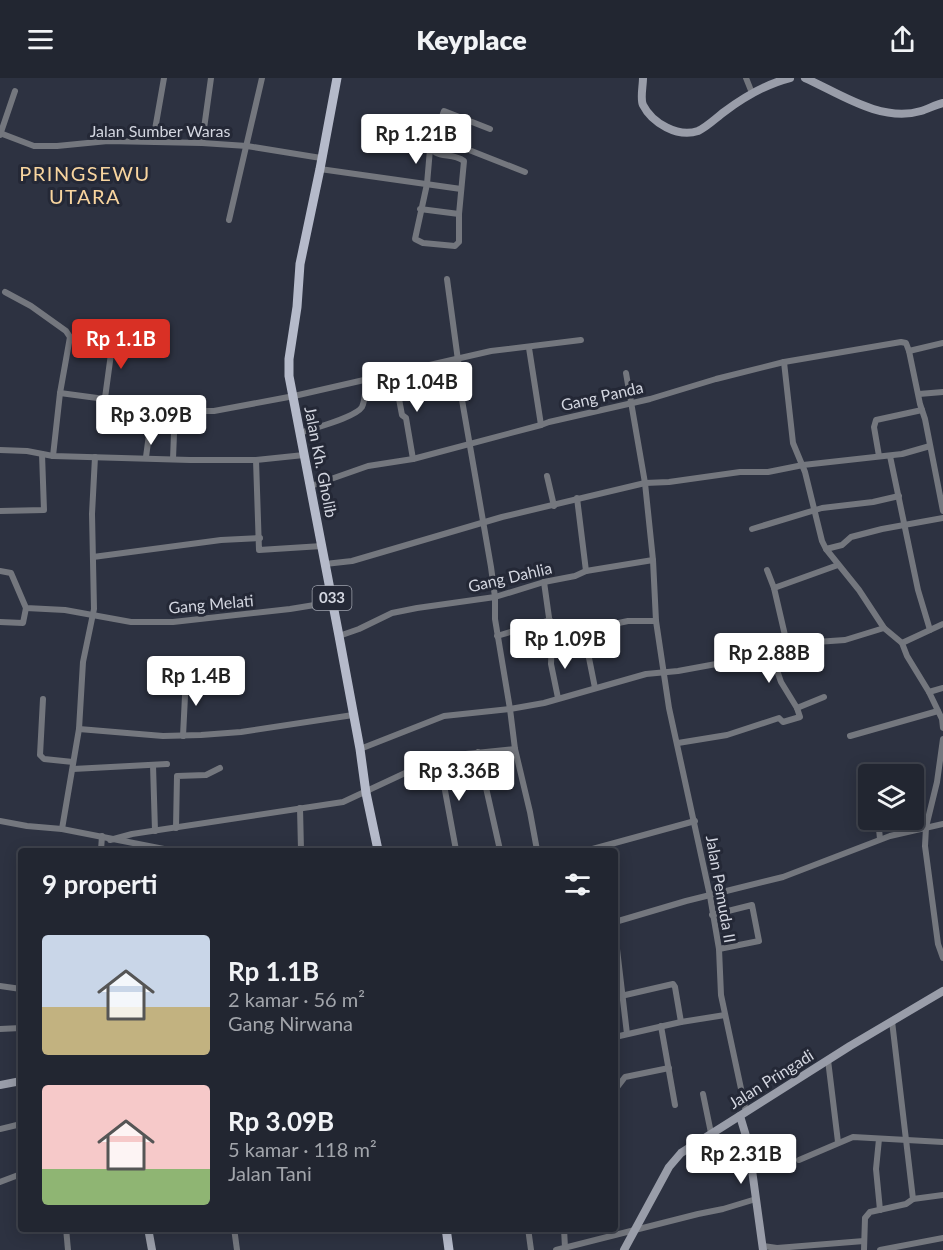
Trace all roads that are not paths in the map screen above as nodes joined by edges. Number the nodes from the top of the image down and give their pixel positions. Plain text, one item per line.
1 (164, 78) edge
2 (211, 78) edge
3 (262, 78) edge
4 (337, 78) edge
5 (643, 78) edge
6 (746, 78) edge
7 (790, 78) edge
8 (805, 78) edge
9 (15, 91) dead end
10 (752, 93) junction
11 (943, 103) edge
12 (490, 129) dead end
13 (0, 134) edge
14 (436, 137) junction
15 (396, 138) dead end
16 (153, 141) junction
17 (202, 143) junction
18 (247, 146) junction
19 (430, 149) junction
20 (321, 158) junction
21 (320, 170) junction
22 (525, 172) dead end
23 (426, 184) junction
24 (461, 189) junction
25 (420, 209) junction
26 (459, 214) junction
27 (229, 220) dead end
28 (447, 279) dead end
29 (4, 292) dead end
30 (113, 339) dead end
31 (581, 340) dead end
32 (943, 342) edge
33 (529, 348) junction
34 (909, 351) junction
35 (457, 358) junction
36 (784, 362) junction
37 (394, 372) junction
38 (626, 373) dead end
39 (366, 378) junction
40 (943, 392) edge
41 (60, 393) junction
42 (919, 394) junction
43 (294, 396) junction
44 (105, 398) junction
45 (630, 404) junction
46 (153, 405) junction
47 (175, 408) junction
48 (922, 410) junction
49 (542, 425) junction
50 (300, 433) junction
51 (470, 443) junction
52 (930, 446) junction
53 (0, 450) edge
54 (42, 454) junction
55 (304, 455) junction
56 (53, 456) junction
57 (879, 456) junction
58 (890, 456) junction
59 (95, 457) junction
60 (146, 457) junction
61 (173, 459) junction
62 (413, 459) junction
63 (256, 460) junction
64 (803, 465) junction
65 (547, 476) dead end
66 (645, 483) junction
67 (311, 486) junction
68 (899, 496) junction
69 (578, 498) junction
70 (555, 506) junction
71 (0, 511) edge
72 (814, 511) junction
73 (943, 511) edge
74 (943, 518) edge
75 (484, 522) junction
76 (903, 525) junction
77 (752, 529) dead end
78 (260, 538) junction
79 (322, 546) junction
80 (826, 549) junction
81 (93, 556) junction
82 (653, 560) junction
83 (326, 564) junction
84 (838, 566) junction
85 (767, 570) dead end
86 (0, 571) edge
87 (586, 571) junction
88 (544, 582) junction
89 (774, 588) junction
90 (495, 597) junction
91 (333, 602) junction
92 (26, 608) junction
93 (92, 615) junction
94 (550, 620) junction
95 (656, 621) junction
96 (0, 622) edge
97 (943, 624) edge
98 (884, 628) junction
99 (930, 630) junction
100 (584, 633) junction
101 (339, 636) junction
102 (497, 636) junction
103 (551, 643) junction
104 (902, 643) junction
105 (787, 644) junction
106 (770, 650) junction
107 (665, 672) junction
108 (186, 676) dead end
109 (595, 688) junction
110 (943, 688) edge
111 (929, 692) junction
112 (824, 697) dead end
113 (558, 698) junction
114 (43, 699) dead end
115 (797, 708) junction
116 (510, 709) junction
117 (938, 711) junction
118 (353, 715) junction
119 (943, 728) edge
120 (79, 729) junction
121 (183, 736) junction
122 (850, 736) dead end
123 (943, 739) edge
124 (678, 743) junction
125 (360, 748) junction
126 (515, 748) junction
127 (478, 752) junction
128 (439, 758) junction
129 (167, 764) dead end
130 (73, 765) junction
131 (153, 765) junction
132 (941, 767) edge
133 (220, 768) dead end
134 (366, 793) junction
135 (300, 808) junction
136 (0, 820) edge
137 (695, 821) junction
138 (943, 824) edge
139 (926, 827) junction
140 (176, 828) junction
141 (62, 829) junction
142 (879, 830) edge
143 (155, 831) junction
144 (102, 836) junction
145 (880, 839) junction
146 (110, 840) junction
147 (101, 848) edge
148 (151, 848) edge
149 (301, 848) edge
150 (378, 848) edge
151 (456, 848) edge
152 (500, 848) edge
153 (537, 848) edge
154 (596, 848) edge
155 (710, 896) junction
156 (712, 915) junction
157 (618, 921) edge
158 (618, 949) edge
159 (719, 949) junction
160 (943, 958) edge
161 (0, 986) edge
162 (18, 989) edge
163 (943, 991) edge
164 (621, 996) junction
165 (725, 1015) junction
166 (892, 1021) junction
167 (681, 1022) junction
168 (661, 1026) junction
169 (18, 1028) edge
170 (0, 1029) edge
171 (627, 1034) junction
172 (618, 1036) edge
173 (828, 1060) junction
174 (669, 1068) junction
175 (18, 1082) edge
176 (0, 1085) edge
177 (618, 1086) edge
178 (703, 1094) dead end
179 (675, 1105) dead end
180 (743, 1114) junction
181 (18, 1125) edge
182 (0, 1130) edge
183 (711, 1132) junction
184 (879, 1139) junction
185 (906, 1140) junction
186 (838, 1142) junction
187 (943, 1142) edge
188 (799, 1160) dead end
189 (18, 1175) edge
190 (0, 1182) edge
191 (943, 1195) edge
192 (756, 1199) junction
193 (914, 1199) junction
194 (880, 1210) junction
195 (634, 1230) junction
196 (66, 1232) edge
197 (149, 1232) edge
198 (235, 1232) edge
199 (447, 1232) edge
200 (529, 1232) edge
201 (564, 1232) edge
202 (943, 1238) edge
203 (864, 1241) junction
204 (565, 1248) junction
205 (763, 1248) edge
206 (68, 1250) edge
207 (152, 1250) edge
208 (237, 1250) edge
209 (449, 1250) edge
210 (531, 1250) edge
211 (556, 1250) edge
212 (624, 1250) edge
213 (864, 1250) edge
214 (880, 1250) edge

1 - 16 street
2 - 17 street
3 - 18 street
4 - 20 main road, Jalan Kh. Gholib
5 - 10 street
6 - 10 street
7 - 10 street
8 - 11 street
9 - 13 street
12 - 14 street
13 - 16 street, Jalan Sumber Waras
14 - 19 street
14 - 22 street
15 - 19 street
16 - 17 street, Jalan Sumber Waras
17 - 18 street, Jalan Sumber Waras
18 - 20 street, Jalan Sumber Waras
18 - 27 street
19 - 23 street
19 - 24 street
20 - 21 main road, Jalan Kh. Gholib
21 - 23 street
21 - 43 main road, Jalan Kh. Gholib / 033
23 - 24 street
23 - 25 street
24 - 26 street
25 - 26 street
25 - 26 street
28 - 35 street
29 - 41 street
30 - 44 street
31 - 33 street
32 - 34 street
33 - 35 street
33 - 49 street
34 - 36 street, Gang Panda
34 - 42 street
35 - 37 street
35 - 51 street
36 - 45 street, Gang Panda
36 - 64 street
37 - 39 street
37 - 62 street
38 - 45 street, Jalan Pemuda II
39 - 43 street
39 - 50 street
40 - 42 street
41 - 44 street
41 - 56 street
42 - 48 street
43 - 47 street
43 - 50 main road, Jalan Kh. Gholib / 033
44 - 46 street
45 - 49 street, Gang Panda
45 - 66 street, Jalan Pemuda II
46 - 47 street
46 - 60 street
47 - 61 street
48 - 52 street
48 - 57 street
49 - 51 street, Gang Panda
50 - 55 main road, Jalan Kh. Gholib / 033
51 - 62 street, Gang Panda
51 - 75 street
52 - 58 street
52 - 73 street
53 - 54 street
54 - 56 street
54 - 71 street
55 - 63 street
55 - 67 main road, Jalan Kh. Gholib / 033
56 - 59 street
57 - 58 street
57 - 64 street
58 - 68 street
59 - 60 street
59 - 81 street
60 - 61 street
61 - 63 street
62 - 67 street, Gang Panda
63 - 78 street
64 - 66 street
64 - 72 street
65 - 70 street
66 - 69 street
66 - 82 street, Jalan Pemuda II
67 - 79 main road, Jalan Kh. Gholib / 033
68 - 72 street
68 - 76 street
69 - 70 street
69 - 87 street
70 - 75 street
72 - 77 street
72 - 80 street
74 - 76 street
75 - 83 street
75 - 90 street
76 - 80 street
76 - 99 street
78 - 79 street
78 - 81 street
79 - 83 main road, Jalan Kh. Gholib / 033
80 - 84 street
81 - 93 street
82 - 87 street, Gang Dahlia
82 - 95 street, Jalan Pemuda II
83 - 91 main road, Jalan Kh. Gholib / 033
84 - 89 street
84 - 98 street
85 - 89 street
86 - 92 street
87 - 88 street, Gang Dahlia
88 - 90 street, Gang Dahlia
88 - 94 street
89 - 105 street
90 - 101 street, Gang Dahlia
90 - 102 street
91 - 93 street, Gang Melati
91 - 101 main road, Jalan Kh. Gholib / 033
92 - 93 street, Gang Melati
92 - 96 street
93 - 120 street
94 - 102 street
94 - 103 street
95 - 100 street
95 - 107 street, Jalan Pemuda II
97 - 99 street
98 - 104 street
98 - 105 street
99 - 104 street
100 - 103 street
100 - 109 street
101 - 118 main road, Jalan Kh. Gholib / 033
102 - 116 street
103 - 113 street
104 - 111 street
105 - 106 street
106 - 107 street
106 - 115 street
107 - 109 street
107 - 124 street, Jalan Pemuda II
108 - 121 street
109 - 113 street
110 - 111 street
111 - 117 street
112 - 115 street
113 - 116 street
114 - 130 street
115 - 124 street
116 - 125 street
116 - 126 street
117 - 119 street
117 - 122 street
118 - 121 street
118 - 125 main road, Jalan Kh. Gholib / 033
120 - 121 street
120 - 130 street
123 - 132 street
124 - 137 street, Jalan Pemuda II
125 - 134 main road, Jalan Kh. Gholib / 033
126 - 127 street
126 - 153 street
127 - 128 street
127 - 152 street
128 - 134 street
128 - 151 street
129 - 131 street
130 - 131 street
130 - 141 street
131 - 143 street
132 - 139 street
133 - 140 street
134 - 135 street
134 - 150 main road, Jalan Kh. Gholib / 033
135 - 140 street
135 - 149 street
136 - 141 street
137 - 154 street
137 - 155 street, Jalan Pemuda II
138 - 139 street
139 - 145 street
139 - 160 street
140 - 143 street
141 - 144 street
142 - 145 street
143 - 146 street
144 - 146 street
144 - 147 street
145 - 155 street
146 - 148 street
155 - 156 street, Jalan Pemuda II
155 - 157 street
156 - 159 street, Jalan Pemuda II
156 - 159 street
158 - 164 street
159 - 165 street, Jalan Pemuda II
161 - 162 street
163 - 166 street, Jalan Pringadi
164 - 167 street
164 - 171 street
165 - 167 street
165 - 180 street, Jalan Pemuda II
166 - 173 street, Jalan Pringadi
166 - 185 street
167 - 168 street
168 - 171 street
168 - 174 street
169 - 170 street
171 - 172 street
173 - 180 street, Jalan Pringadi
173 - 186 street
174 - 177 street
174 - 179 street
175 - 176 street
178 - 183 street
180 - 183 street, Jalan Pringadi
180 - 192 street
181 - 182 street
183 - 195 street, Jalan Pringadi
184 - 185 street
184 - 186 street
184 - 194 street
185 - 187 street
185 - 193 street
186 - 188 street
189 - 190 street
191 - 193 street
192 - 195 street
192 - 205 street
193 - 194 street
194 - 203 street
195 - 204 street
195 - 212 street, Jalan Pringadi
196 - 206 street
197 - 207 street
198 - 208 street
199 - 209 main road
200 - 210 street
201 - 204 street
202 - 214 street
203 - 205 street
203 - 213 street
204 - 211 street

